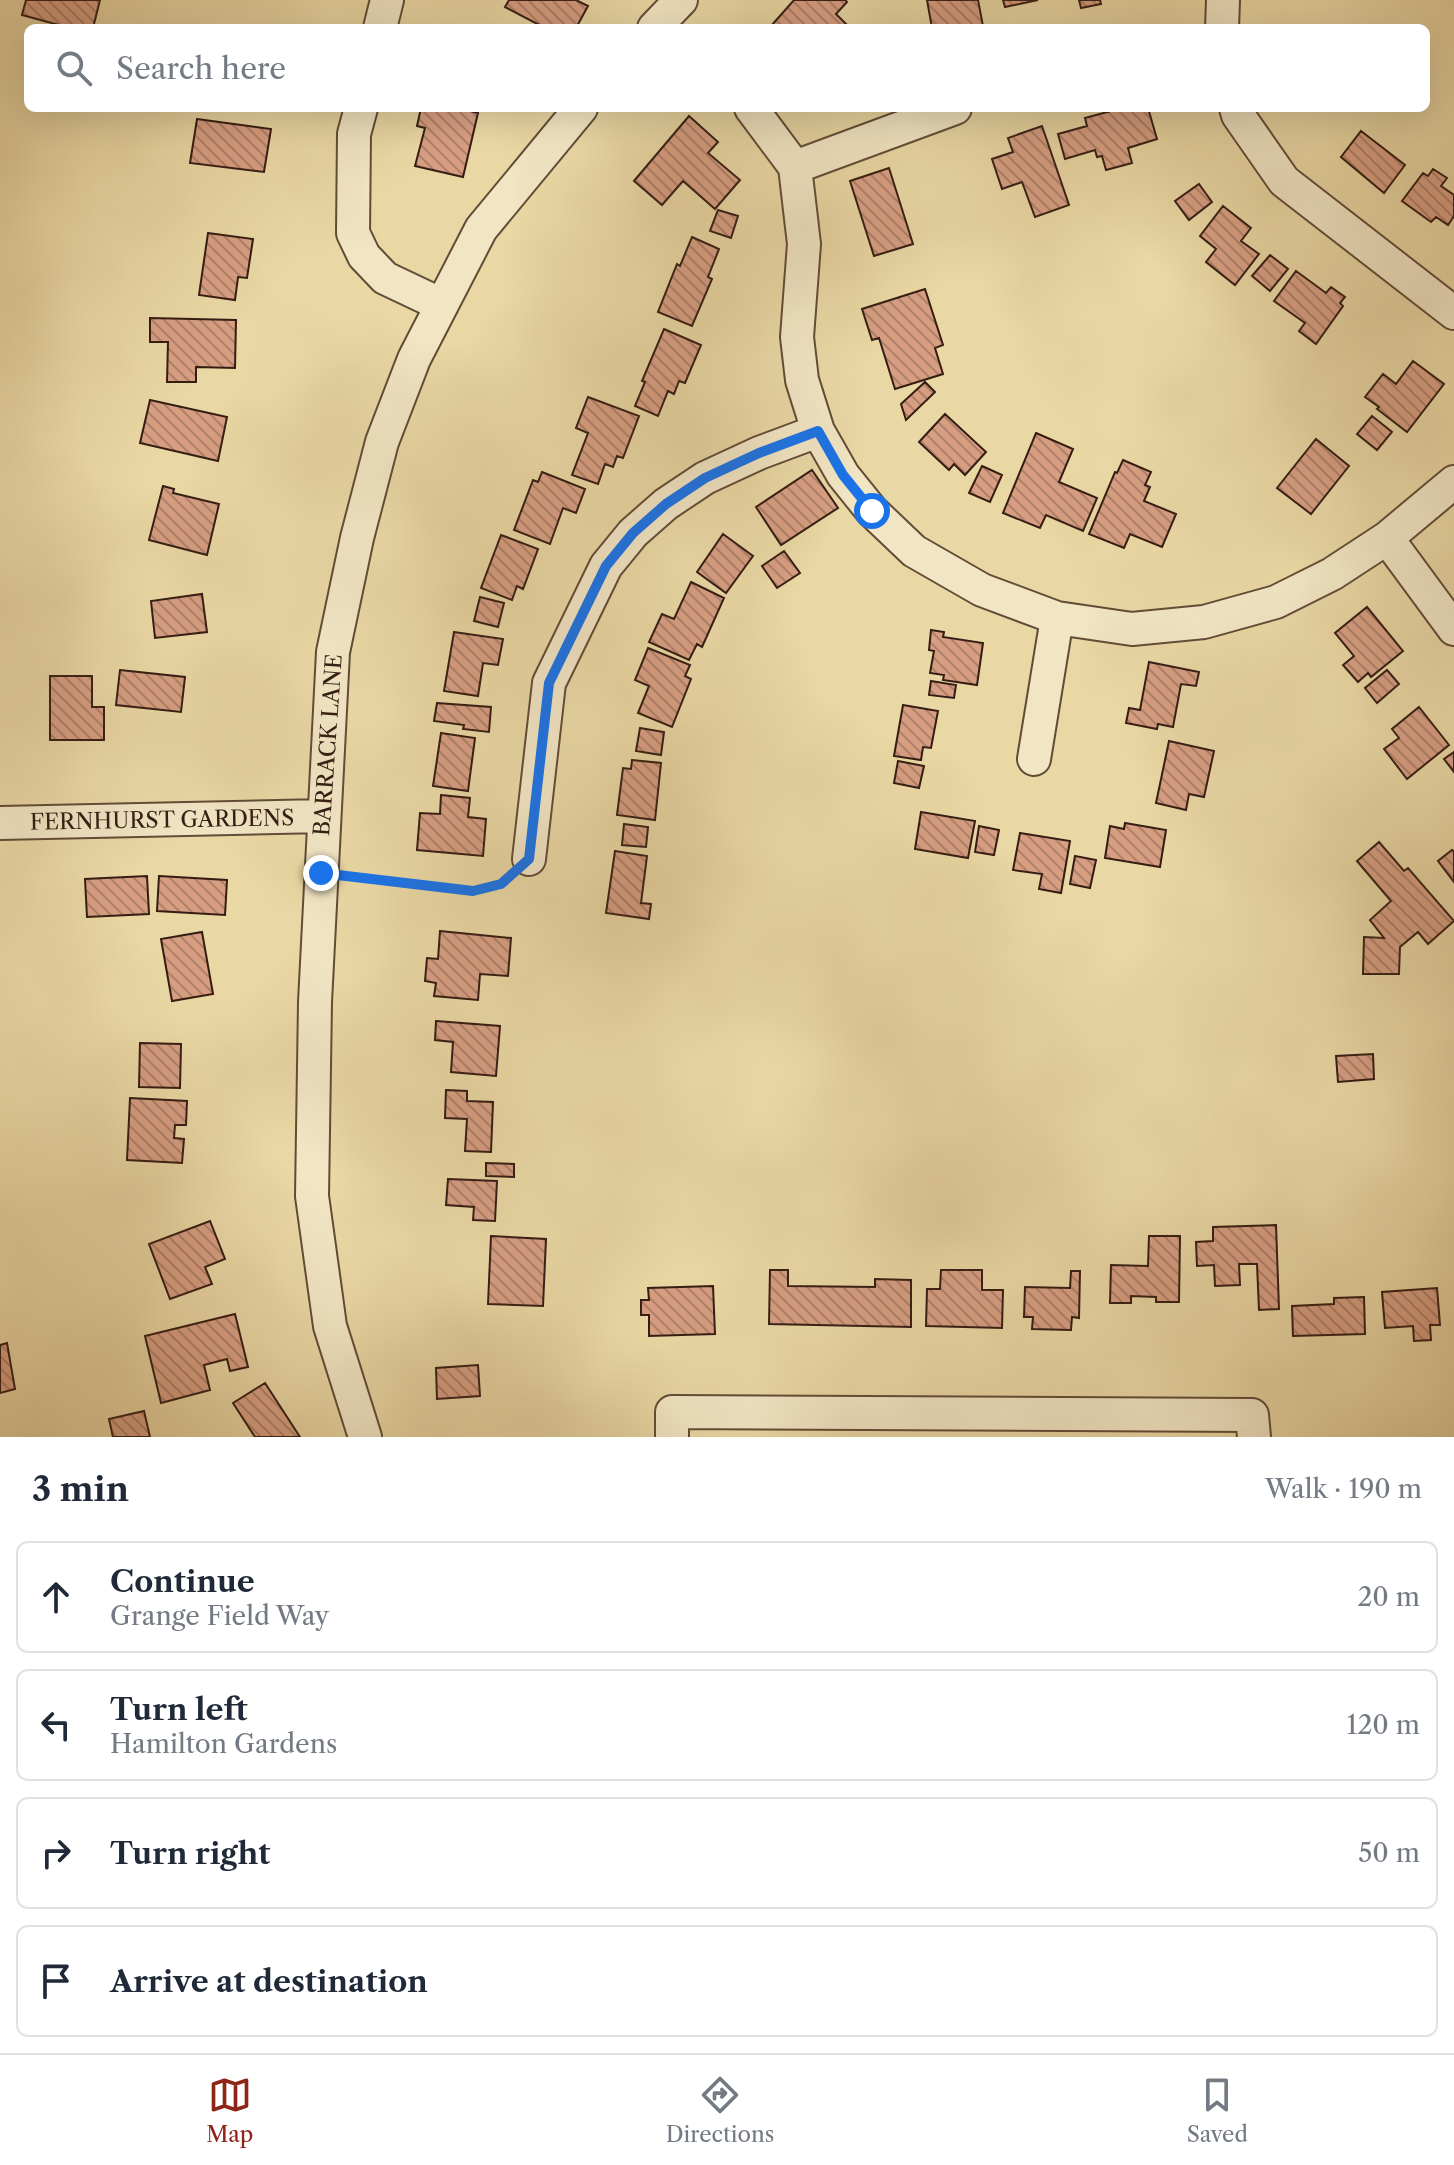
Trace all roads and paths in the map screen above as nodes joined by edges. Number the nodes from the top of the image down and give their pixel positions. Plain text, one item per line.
1 (387, 0) edge
2 (1223, 0) edge
3 (381, 24) edge
4 (1222, 24) edge
5 (360, 112) edge
6 (578, 112) edge
7 (754, 112) edge
8 (944, 112) edge
9 (1237, 112) edge
10 (795, 167) junction
11 (442, 305) junction
12 (1454, 313) edge
13 (818, 431) junction
14 (1454, 482) edge
15 (1387, 538) junction
16 (1057, 618) junction
17 (1454, 629) edge
18 (1034, 759) dead end
19 (323, 816) junction
20 (0, 823) edge
21 (529, 859) joint
22 (321, 873) junction
23 (365, 1437) edge
24 (672, 1437) edge
25 (1254, 1437) edge

1 - 3 street
2 - 4 street
5 - 11 street
6 - 11 street, BARRACK LANE
7 - 10 street
8 - 10 street
9 - 12 street
10 - 13 street
11 - 19 street, BARRACK LANE
13 - 16 street
13 - 21 street
14 - 15 street
15 - 16 street
15 - 17 street
16 - 18 street
19 - 20 street, FERNHURST GARDENS
19 - 22 street, BARRACK LANE
21 - 22 path
22 - 23 street, BARRACK LANE
24 - 25 street

